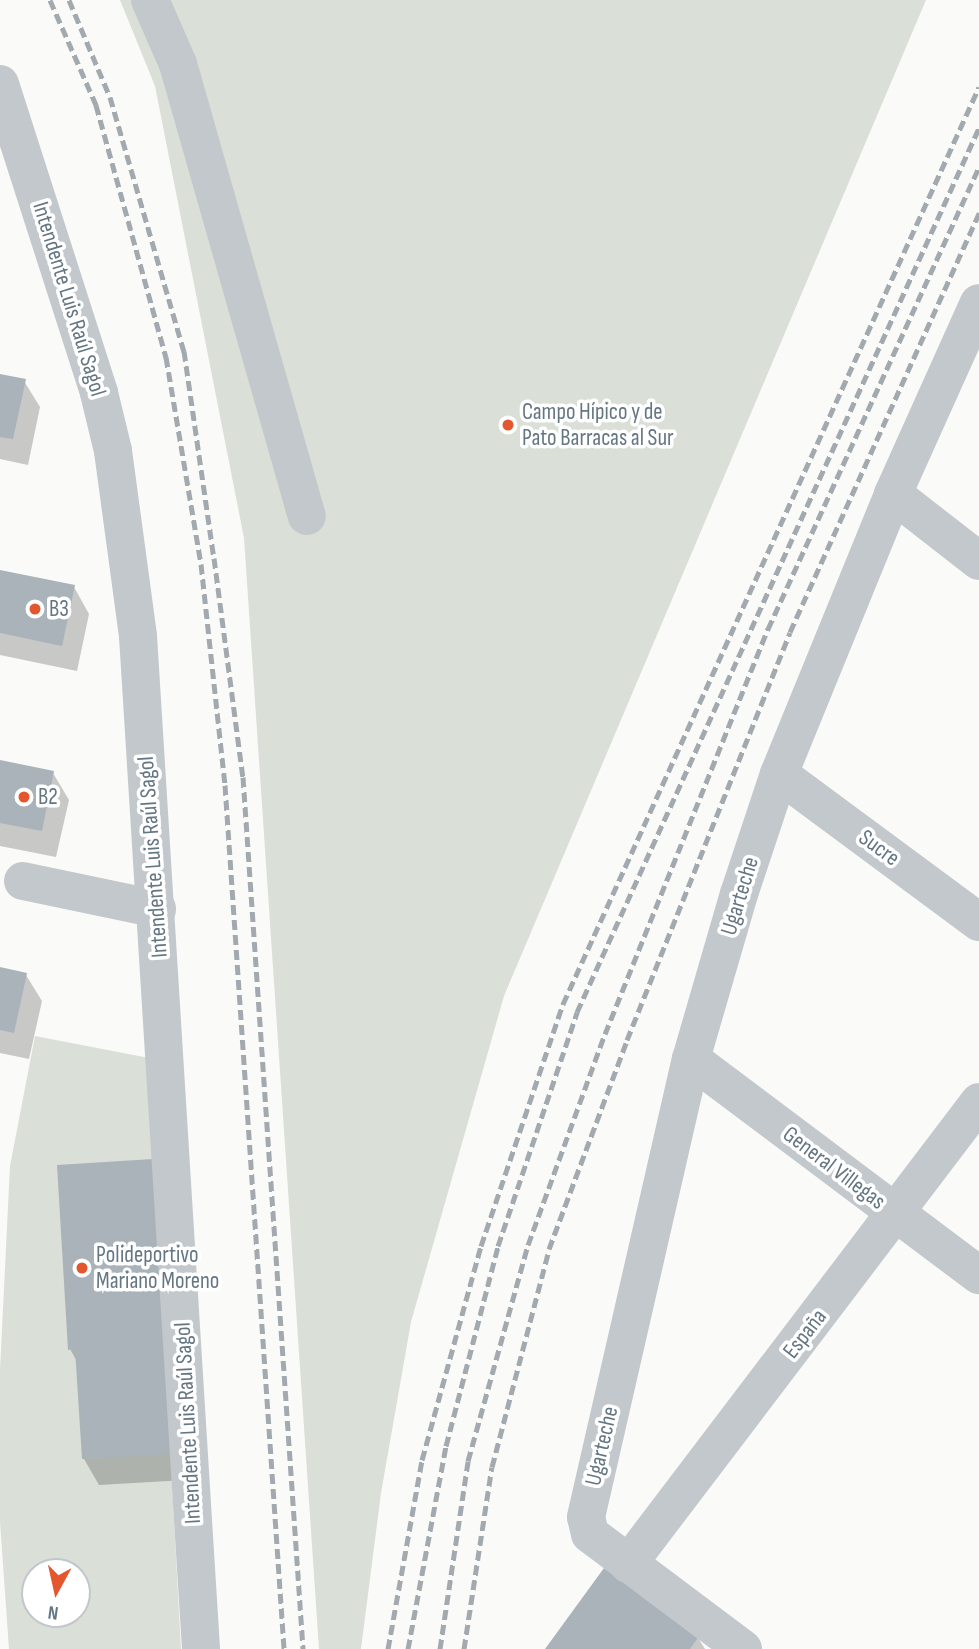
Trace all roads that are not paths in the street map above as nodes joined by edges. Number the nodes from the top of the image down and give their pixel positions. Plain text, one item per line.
1 (150, 0) edge
2 (0, 84) edge
3 (979, 303) edge
4 (893, 494) junction
5 (307, 516) dead end
6 (979, 561) edge
7 (779, 774) junction
8 (23, 881) dead end
9 (157, 909) junction
10 (979, 922) edge
11 (691, 1059) junction
12 (979, 1102) edge
13 (896, 1215) junction
14 (979, 1275) edge
15 (628, 1564) junction
16 (201, 1649) edge
17 (743, 1649) edge

1 - 5 street
2 - 9 street, Intendente Luis Raúl Sagol
3 - 4 street, Ugarteche
4 - 6 street
4 - 7 street, Ugarteche
7 - 10 street, Sucre
7 - 11 street, Ugarteche
8 - 9 street
9 - 16 street, Intendente Luis Raúl Sagol
11 - 13 street, General Villegas
11 - 15 street, Ugarteche
12 - 13 street, España
13 - 14 street, General Villegas
13 - 15 street, España
15 - 17 street

